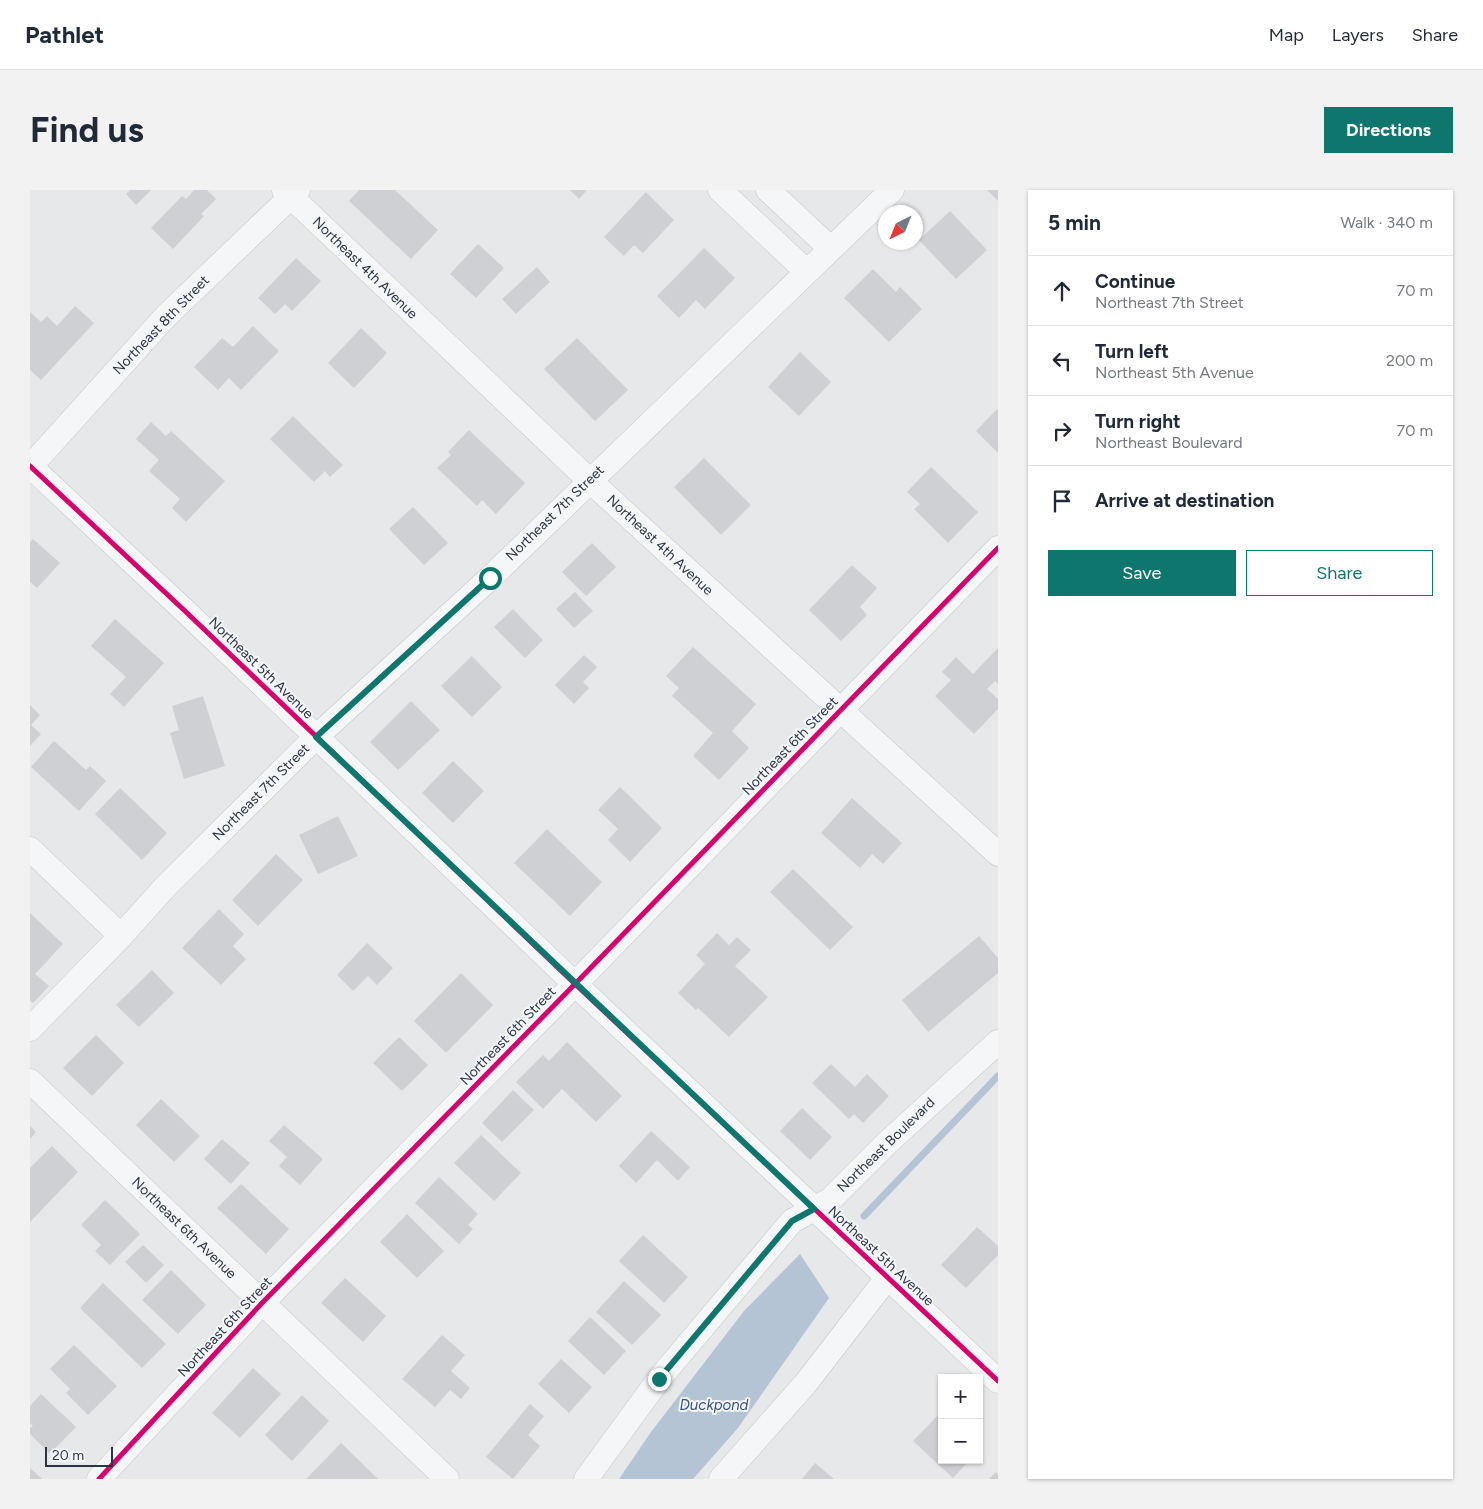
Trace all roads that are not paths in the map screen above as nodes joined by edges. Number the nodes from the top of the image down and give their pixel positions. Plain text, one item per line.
1 (720, 190) edge
2 (768, 190) edge
3 (892, 190) edge
4 (291, 192) edge
5 (830, 248) junction
6 (806, 271) junction
7 (30, 467) edge
8 (589, 480) junction
9 (998, 548) edge
10 (840, 710) junction
11 (316, 737) junction
12 (30, 849) edge
13 (998, 854) edge
14 (121, 936) junction
15 (575, 984) junction
16 (30, 1029) edge
17 (998, 1042) edge
18 (30, 1080) edge
19 (814, 1209) junction
20 (887, 1278) junction
21 (262, 1303) junction
22 (998, 1381) edge
23 (99, 1479) edge
24 (447, 1479) edge
25 (586, 1479) edge
26 (721, 1479) edge

1 - 6 street
2 - 5 street
3 - 5 street, Northeast 7th Street
4 - 7 street, Northeast 8th Street
4 - 8 street, Northeast 4th Avenue
5 - 6 street, Northeast 7th Street
6 - 8 street, Northeast 7th Street
7 - 11 street, Northeast 5th Avenue
8 - 10 street, Northeast 4th Avenue
8 - 11 street, Northeast 7th Street
9 - 10 street, Northeast 6th Street
10 - 13 street, Northeast 4th Avenue
10 - 15 street, Northeast 6th Street
11 - 14 street, Northeast 7th Street
11 - 15 street, Northeast 5th Avenue
12 - 14 street
14 - 16 street, Northeast 7th Street
15 - 19 street, Northeast 5th Avenue
15 - 21 street, Northeast 6th Street
17 - 19 street, Northeast Boulevard
18 - 21 street, Northeast 6th Avenue
19 - 20 street, Northeast 5th Avenue
19 - 25 street, Northeast Boulevard
20 - 22 street, Northeast 5th Avenue
20 - 26 street
21 - 23 street, Northeast 6th Street
21 - 24 street, Northeast 6th Avenue

